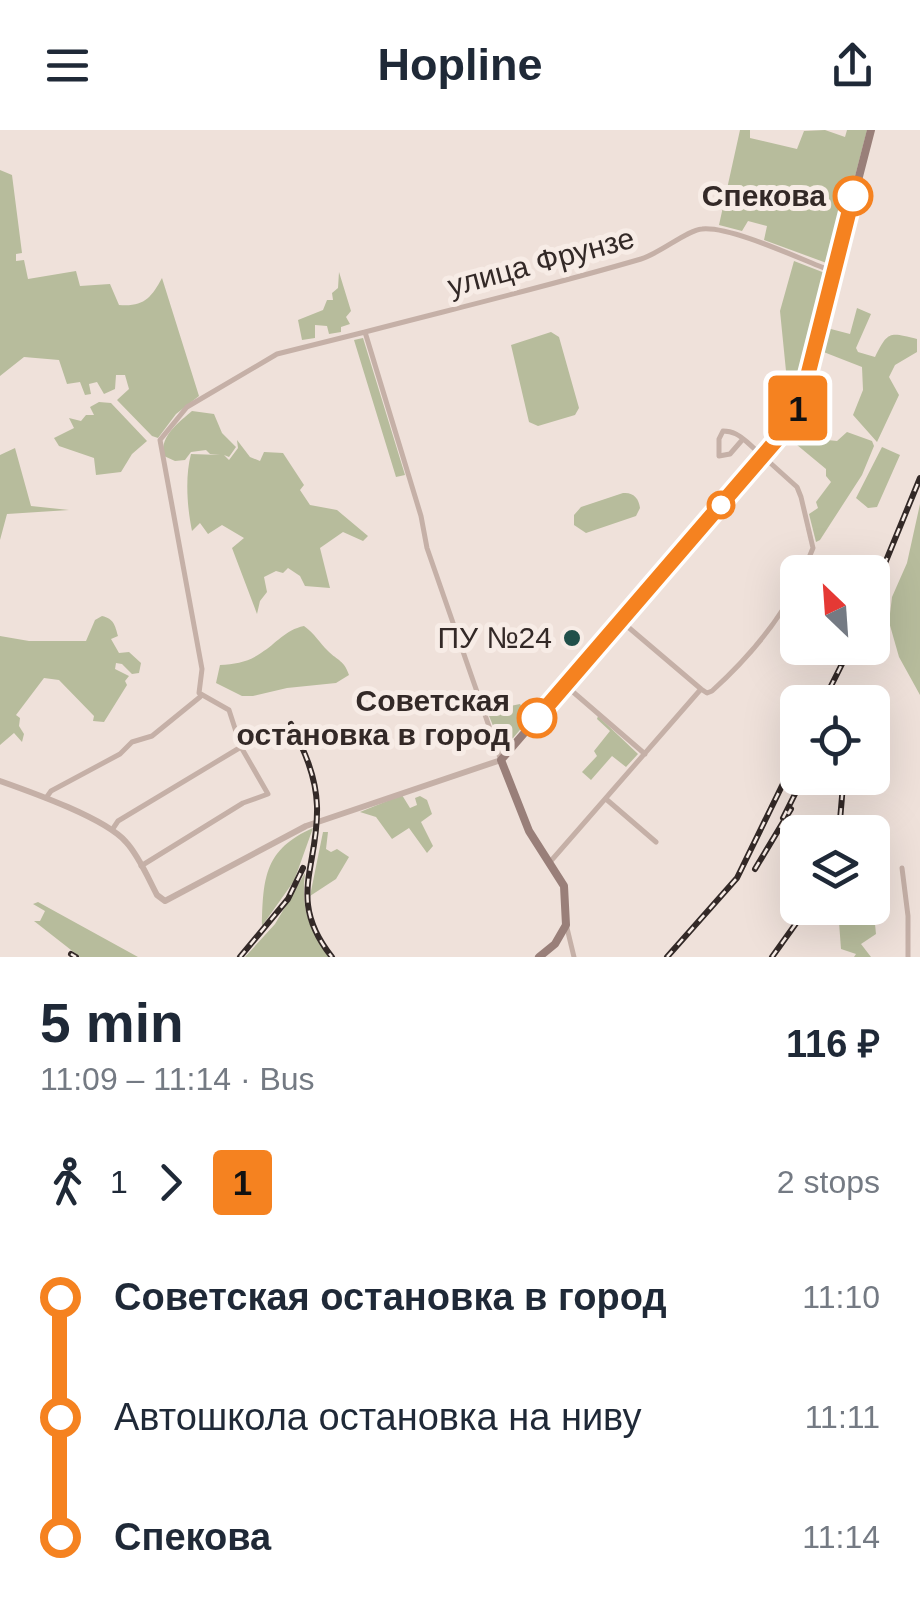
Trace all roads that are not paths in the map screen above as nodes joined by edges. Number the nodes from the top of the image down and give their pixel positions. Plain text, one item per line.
1 (870, 130) edge
2 (834, 272) junction
3 (364, 332) junction
4 (744, 439) junction
5 (762, 457) junction
6 (810, 555) edge
7 (780, 615) edge
8 (621, 620) junction
9 (565, 685) junction
10 (701, 689) junction
11 (201, 696) junction
12 (241, 747) junction
13 (645, 754) junction
14 (501, 760) junction
15 (0, 781) edge
16 (46, 798) junction
17 (605, 798) junction
18 (112, 830) junction
19 (656, 842) dead end
20 (550, 862) junction
21 (140, 866) junction
22 (902, 868) dead end
23 (566, 925) junction
24 (540, 957) edge
25 (574, 957) edge
26 (908, 957) edge

1 - 2 main road
2 - 3 street, улица Фрунзе
2 - 5 main road
3 - 11 street, улица Фрунзе
3 - 14 street
4 - 4 street
4 - 5 street
5 - 6 street
5 - 8 main road
7 - 10 street
8 - 9 main road
8 - 10 street
9 - 13 street
9 - 14 main road
10 - 13 street
11 - 12 street
11 - 16 street
12 - 18 street
12 - 21 street
13 - 17 street
14 - 20 main road
14 - 21 street
15 - 16 street
16 - 18 street
17 - 19 street
17 - 20 street
18 - 21 street
20 - 23 main road
22 - 26 street
23 - 24 main road
23 - 25 street

